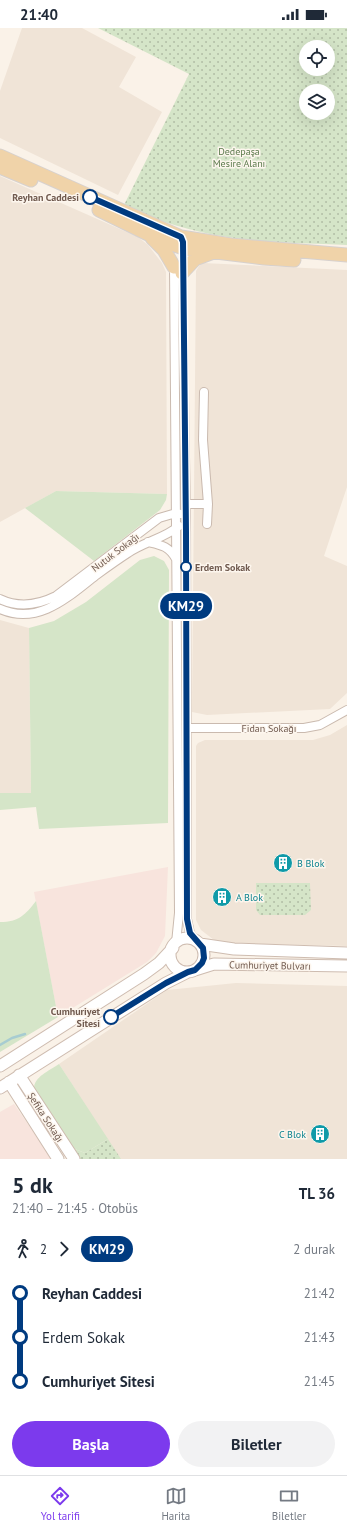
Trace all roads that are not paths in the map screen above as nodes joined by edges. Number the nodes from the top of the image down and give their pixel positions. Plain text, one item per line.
1 (0, 156) edge
2 (0, 167) edge
3 (142, 231) junction
4 (179, 243) junction
5 (214, 252) junction
6 (347, 254) edge
7 (347, 263) edge
8 (178, 270) junction
9 (204, 392) dead end
10 (186, 504) junction
11 (208, 504) junction
12 (176, 512) junction
13 (186, 517) junction
14 (208, 524) dead end
15 (176, 529) junction
16 (147, 542) junction
17 (176, 560) junction
18 (0, 599) edge
19 (0, 610) edge
20 (347, 710) edge
21 (186, 728) junction
22 (198, 943) junction
23 (174, 946) junction
24 (284, 951) junction
25 (347, 953) edge
26 (284, 964) junction
27 (347, 966) edge
28 (191, 971) junction
29 (1, 1065) edge
30 (10, 1081) edge
31 (58, 1159) edge
32 (74, 1159) edge

1 - 4 main road
2 - 3 main road
3 - 4 main road
3 - 8 main road
4 - 5 main road
4 - 6 main road
4 - 8 main road
5 - 7 main road
5 - 8 main road
8 - 10 street
8 - 12 street
9 - 11 street
10 - 11 street
10 - 13 street
11 - 14 street
12 - 13 street
12 - 15 street
12 - 18 street, Nutuk Sokağı
13 - 15 street, Nutuk Sokağı
13 - 21 street
15 - 16 street, Nutuk Sokağı
15 - 17 street
16 - 17 street, Nutuk Sokağı
16 - 19 street, Nutuk Sokağı
17 - 23 street
20 - 21 street, Fidan Sokağı
21 - 22 street
22 - 23 street
22 - 24 street, Cumhuriyet Bulvarı
22 - 28 street
23 - 28 street
23 - 29 street
24 - 25 street, Cumhuriyet Bulvarı
24 - 26 street
26 - 27 street, Cumhuriyet Bulvarı
26 - 28 street, Cumhuriyet Bulvarı
28 - 30 street, Cumhuriyet Bulvarı
29 - 30 street, Şefika Sokağı
30 - 31 street, Şefika Sokağı
30 - 32 street, Şefika Sokağı

